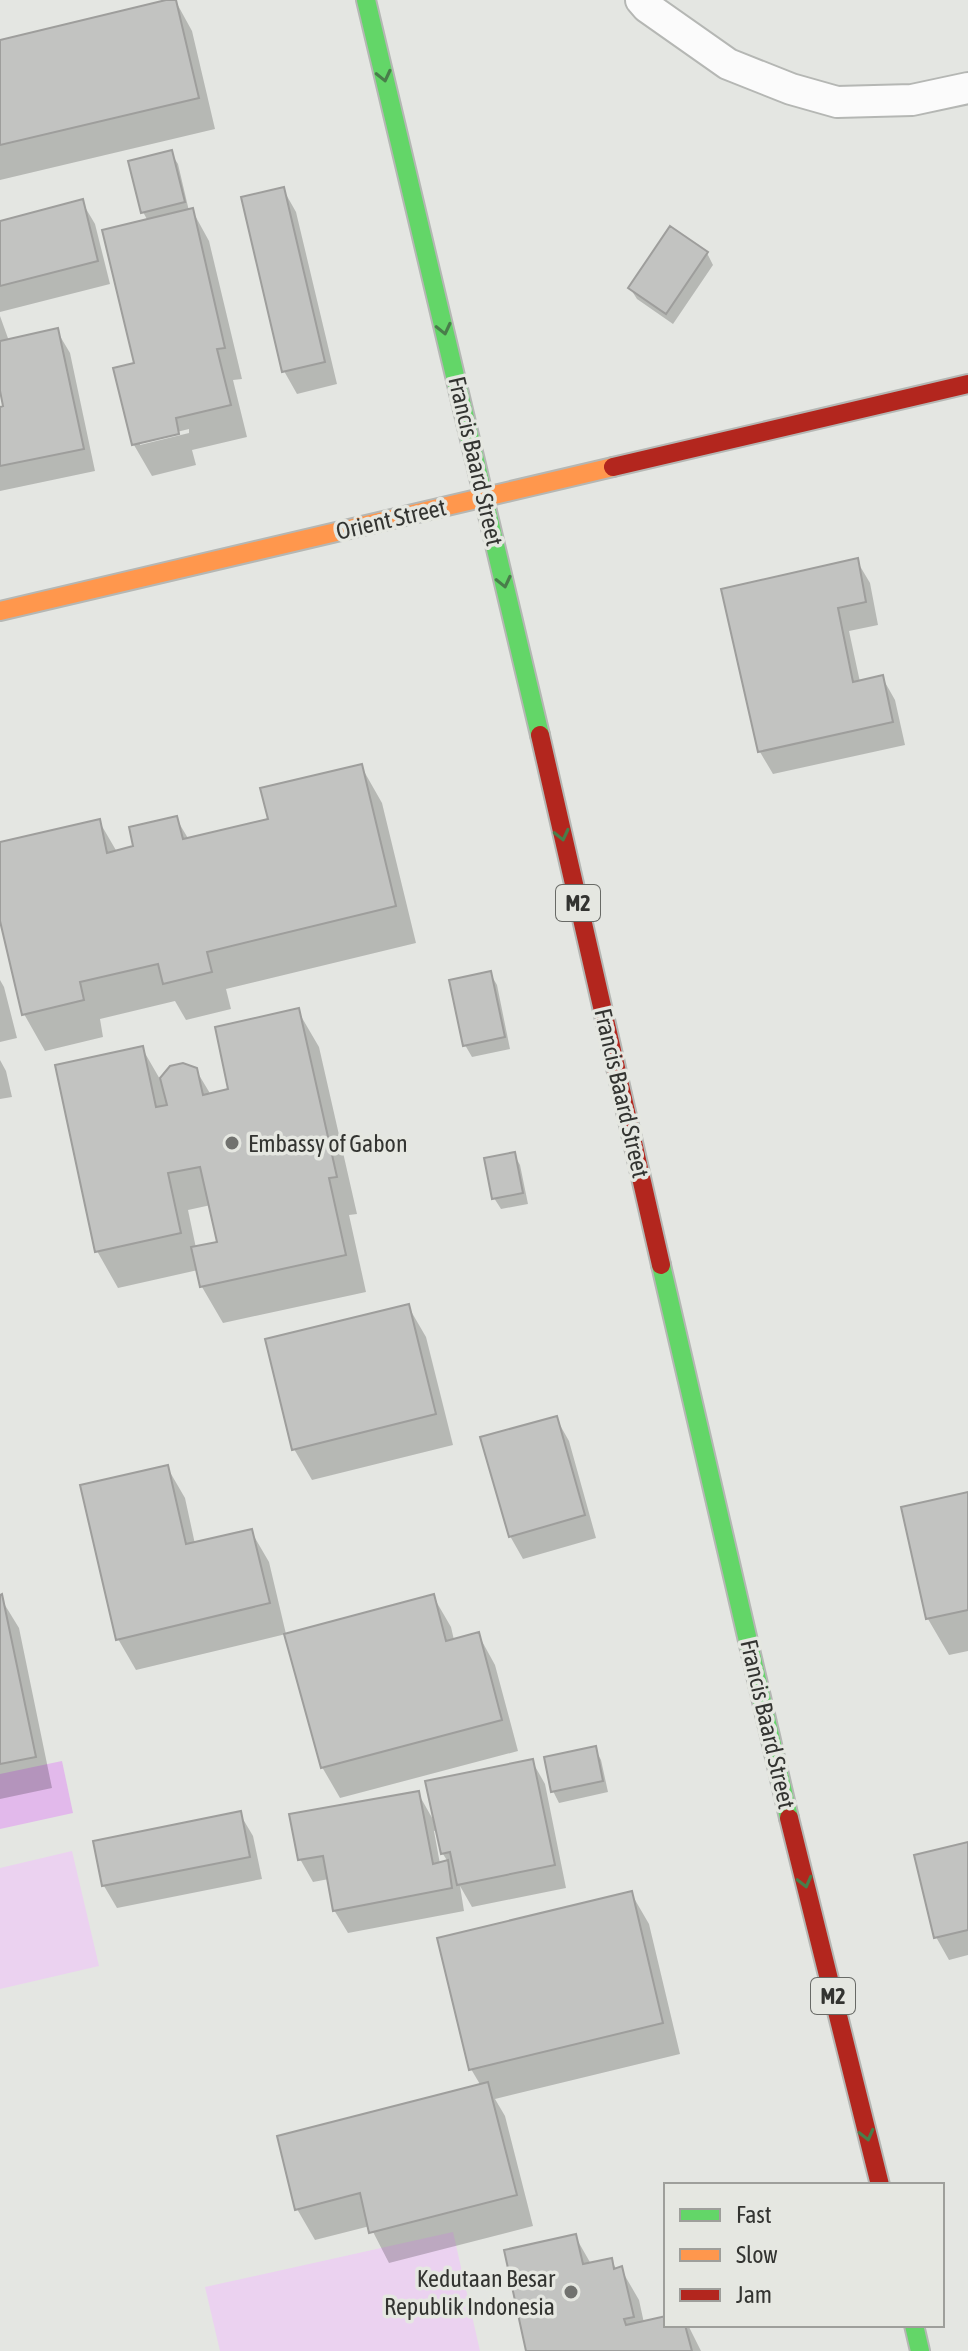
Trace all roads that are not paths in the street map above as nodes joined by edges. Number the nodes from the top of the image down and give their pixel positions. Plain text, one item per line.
1 (366, 0) edge
2 (641, 0) edge
3 (968, 88) edge
4 (968, 384) edge
5 (485, 497) junction
6 (0, 611) edge
7 (880, 2183) edge
8 (914, 2327) edge
9 (920, 2351) edge

1 -> 5 main road, Francis Baard Street / M2
2 - 3 lane
4 - 5 main road, Orient Street
5 - 6 main road, Orient Street
5 -> 7 main road, Francis Baard Street / M2
8 - 9 main road

